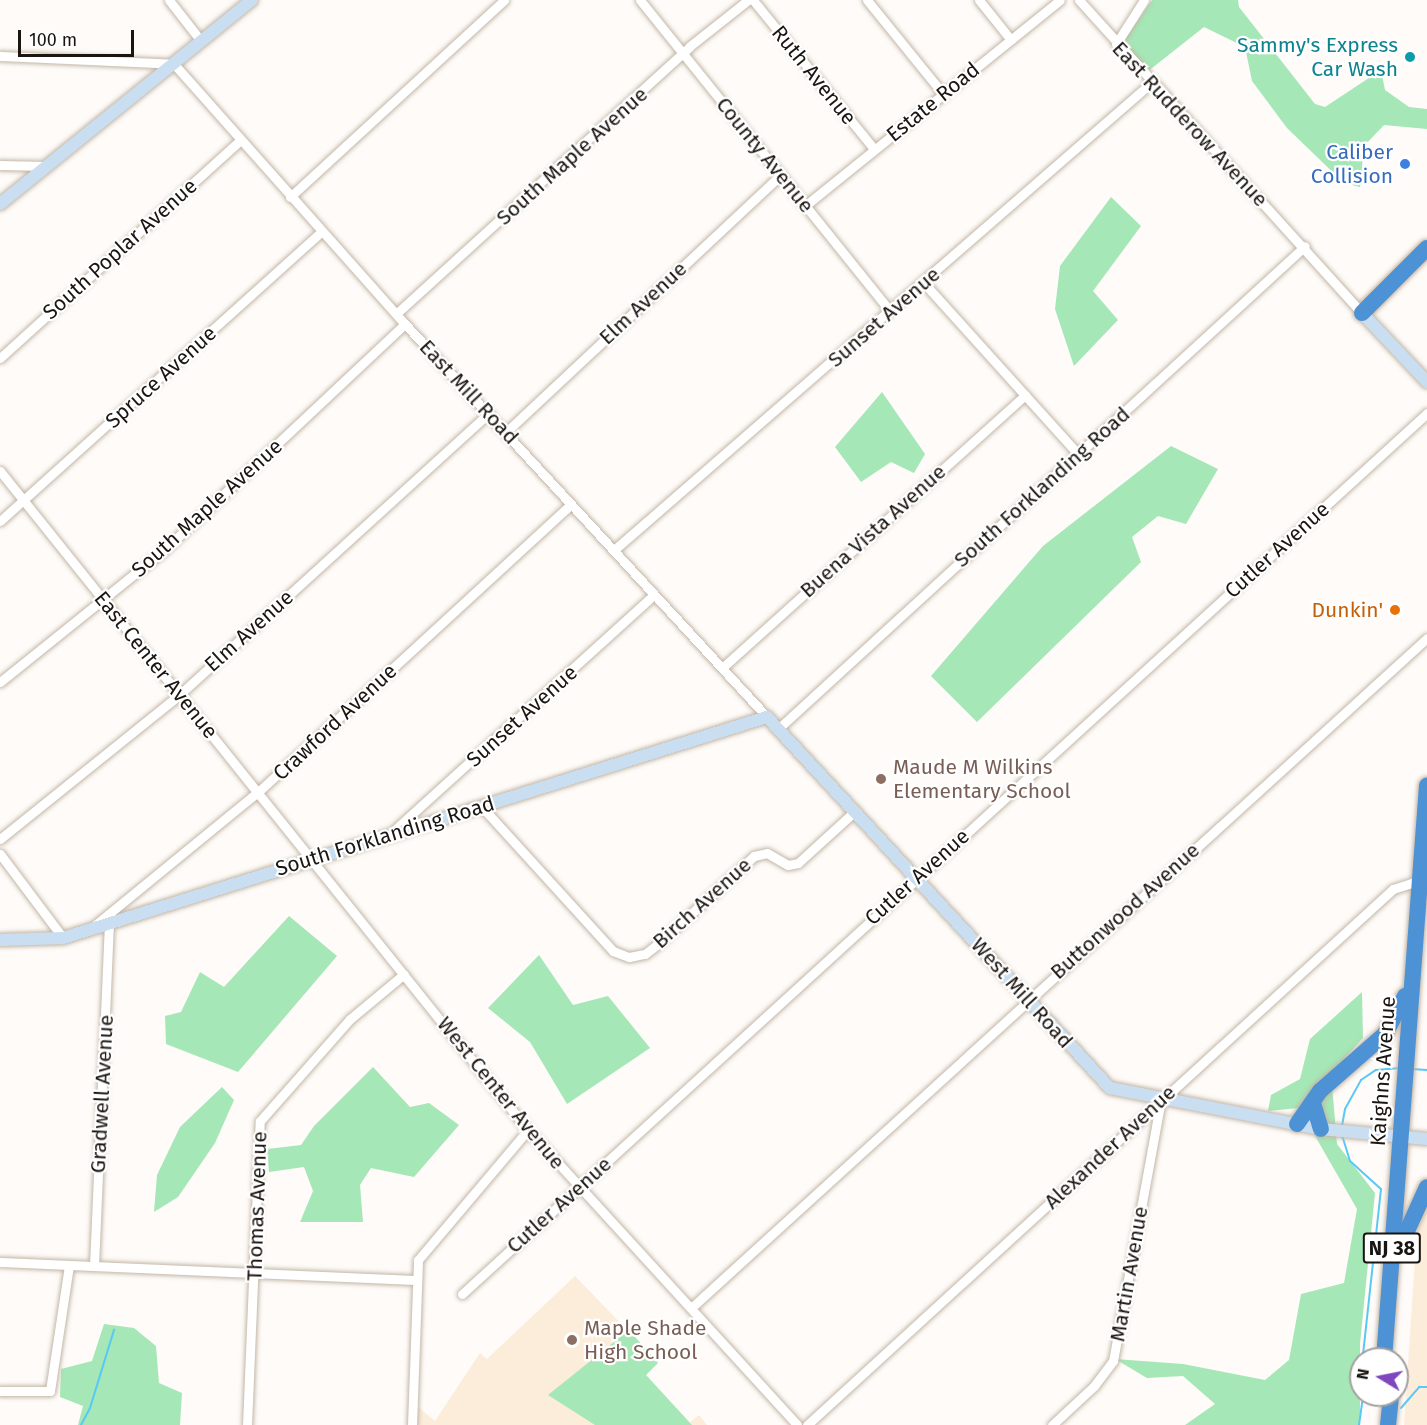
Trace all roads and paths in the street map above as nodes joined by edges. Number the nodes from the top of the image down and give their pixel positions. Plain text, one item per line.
1 (169, 0) edge
2 (252, 0) edge
3 (504, 0) edge
4 (640, 0) edge
5 (748, 0) edge
6 (753, 0) edge
7 (867, 0) edge
8 (979, 0) edge
9 (1060, 0) edge
10 (1079, 0) edge
11 (1144, 0) edge
12 (1011, 40) junction
13 (201, 41) junction
14 (1116, 44) junction
15 (684, 55) junction
16 (0, 56) edge
17 (174, 64) junction
18 (1152, 82) junction
19 (943, 94) junction
20 (240, 140) junction
21 (874, 149) junction
22 (0, 165) edge
23 (47, 166) junction
24 (781, 175) junction
25 (290, 197) junction
26 (0, 204) edge
27 (806, 205) junction
28 (322, 231) junction
29 (1305, 246) junction
30 (1427, 248) edge
31 (924, 283) junction
32 (890, 311) junction
33 (397, 313) junction
34 (1362, 313) junction
35 (405, 324) junction
36 (0, 358) edge
37 (1427, 382) edge
38 (1025, 395) junction
39 (489, 413) junction
40 (1427, 413) edge
41 (506, 432) junction
42 (1078, 454) junction
43 (0, 471) edge
44 (23, 502) junction
45 (571, 504) junction
46 (0, 521) edge
47 (614, 550) junction
48 (654, 595) junction
49 (103, 598) junction
50 (1427, 638) edge
51 (722, 668) junction
52 (0, 682) edge
53 (179, 695) junction
54 (767, 717) junction
55 (779, 728) junction
56 (1427, 786) edge
57 (258, 792) junction
58 (482, 807) junction
59 (855, 811) junction
60 (388, 835) junction
61 (0, 838) edge
62 (0, 854) edge
63 (312, 859) junction
64 (917, 878) junction
65 (1420, 880) junction
66 (1427, 920) edge
67 (109, 923) junction
68 (90, 930) junction
69 (63, 938) junction
70 (0, 940) edge
71 (1413, 969) junction
72 (404, 974) junction
73 (1028, 999) junction
74 (1410, 1069) junction
75 (1161, 1100) junction
76 (1313, 1104) junction
77 (1297, 1124) junction
78 (528, 1130) junction
79 (1328, 1130) junction
80 (1413, 1138) edge
81 (579, 1187) junction
82 (1427, 1187) edge
83 (1402, 1242) junction
84 (0, 1262) edge
85 (69, 1265) junction
86 (94, 1266) junction
87 (255, 1273) junction
88 (416, 1280) junction
89 (462, 1294) dead end
90 (691, 1308) junction
91 (1386, 1347) edge
92 (1394, 1347) edge
93 (0, 1391) edge
94 (1380, 1407) edge
95 (1389, 1407) edge
96 (247, 1425) edge
97 (411, 1425) edge
98 (797, 1425) edge
99 (807, 1425) edge
100 (1052, 1425) edge
101 (1378, 1425) edge
102 (1388, 1425) edge

1 - 13 street
2 - 13 street
3 - 25 street
4 - 15 street, County Avenue
5 - 15 street, South Maple Avenue
6 - 21 street, Ruth Avenue
7 - 19 street
8 - 12 street
9 - 12 street, Estate Road
10 - 14 street, East Rudderow Avenue
11 - 14 street
12 - 19 street, Estate Road
13 - 17 street
14 - 18 street, East Rudderow Avenue
15 - 24 street, County Avenue
15 - 33 street, South Maple Avenue
16 - 17 street
17 - 20 street, East Mill Road
17 - 23 street
18 - 29 street, East Rudderow Avenue
18 - 31 street, Sunset Avenue
19 - 21 street, Estate Road
20 - 25 street, East Mill Road
20 - 36 street, South Poplar Avenue
21 - 27 street, Estate Road
22 - 23 street
23 - 26 street
24 - 27 street, County Avenue
24 - 41 street, Elm Avenue
25 - 28 street, East Mill Road
27 - 32 street, County Avenue
28 - 33 street, East Mill Road
28 - 44 street, Spruce Avenue
29 - 34 street, East Rudderow Avenue
29 - 42 street, South Forklanding Road
30 - 34 highway
31 - 32 street, Sunset Avenue
31 - 38 street
32 - 47 street, Sunset Avenue
33 - 35 street, East Mill Road
34 - 37 street
35 - 39 street, East Mill Road
35 - 49 street, South Maple Avenue
38 - 42 street
38 - 51 street, Buena Vista Avenue
39 - 41 street, East Mill Road
39 - 53 street, Elm Avenue
40 - 64 street, Cutler Avenue
41 - 45 street, East Mill Road
42 - 55 street, South Forklanding Road
43 - 44 street, East Center Avenue
44 - 46 street, Spruce Avenue
44 - 49 street, East Center Avenue
45 - 47 street, East Mill Road
45 - 57 street, Crawford Avenue
47 - 48 street, East Mill Road
48 - 51 street, East Mill Road
48 - 60 street, Sunset Avenue
49 - 52 street, South Maple Avenue
49 - 53 street, East Center Avenue
50 - 73 street, Buttonwood Avenue
51 - 54 street, East Mill Road
53 - 57 street, East Center Avenue
53 - 61 street, Elm Avenue
54 - 55 street, West Mill Road
54 - 58 street, South Forklanding Road
55 - 59 street, West Mill Road
56 - 65 highway, Kaighns Avenue / NJ 38
57 - 63 street, East Center Avenue
57 - 68 street, Crawford Avenue
58 - 59 street, Birch Avenue
58 - 60 street, South Forklanding Road
59 - 64 street, West Mill Road
60 - 63 street, South Forklanding Road
62 - 69 street
63 - 67 street, South Forklanding Road
63 - 72 street, West Center Avenue
64 - 73 street, West Mill Road
64 - 81 street, Cutler Avenue
65 - 71 highway, Kaighns Avenue / NJ 38
65 - 75 street, Alexander Avenue
66 - 74 highway, Kaighns Avenue / NJ 38
67 - 68 street, South Forklanding Road
67 - 86 street, Gradwell Avenue
68 - 69 street, South Forklanding Road
69 - 70 street, South Forklanding Road
71 - 74 highway, Kaighns Avenue / NJ 38
71 - 76 highway
72 - 78 street, West Center Avenue
72 - 87 street, Thomas Avenue
73 - 75 street, West Mill Road
73 - 90 street, Buttonwood Avenue
74 - 80 highway, Kaighns Avenue / NJ 38
75 - 77 street, West Mill Road
75 - 99 street, Alexander Avenue
75 - 100 street, Martin Avenue
76 - 77 highway
76 - 79 highway
77 - 79 street, West Mill Road
78 - 81 street, West Center Avenue
78 - 88 street
79 - 80 street, West Mill Road
80 - 83 highway, Kaighns Avenue / NJ 38
80 - 91 highway, Kaighns Avenue / NJ 38
81 - 89 street, Cutler Avenue
81 - 90 street, West Center Avenue
82 - 83 highway
83 - 92 highway, Kaighns Avenue / NJ 38
84 - 85 street
85 - 86 street
85 - 93 street
86 - 87 street
87 - 88 street
87 - 96 street, Thomas Avenue
88 - 97 street
90 - 98 street, West Center Avenue
94 - 101 highway
95 - 102 highway

